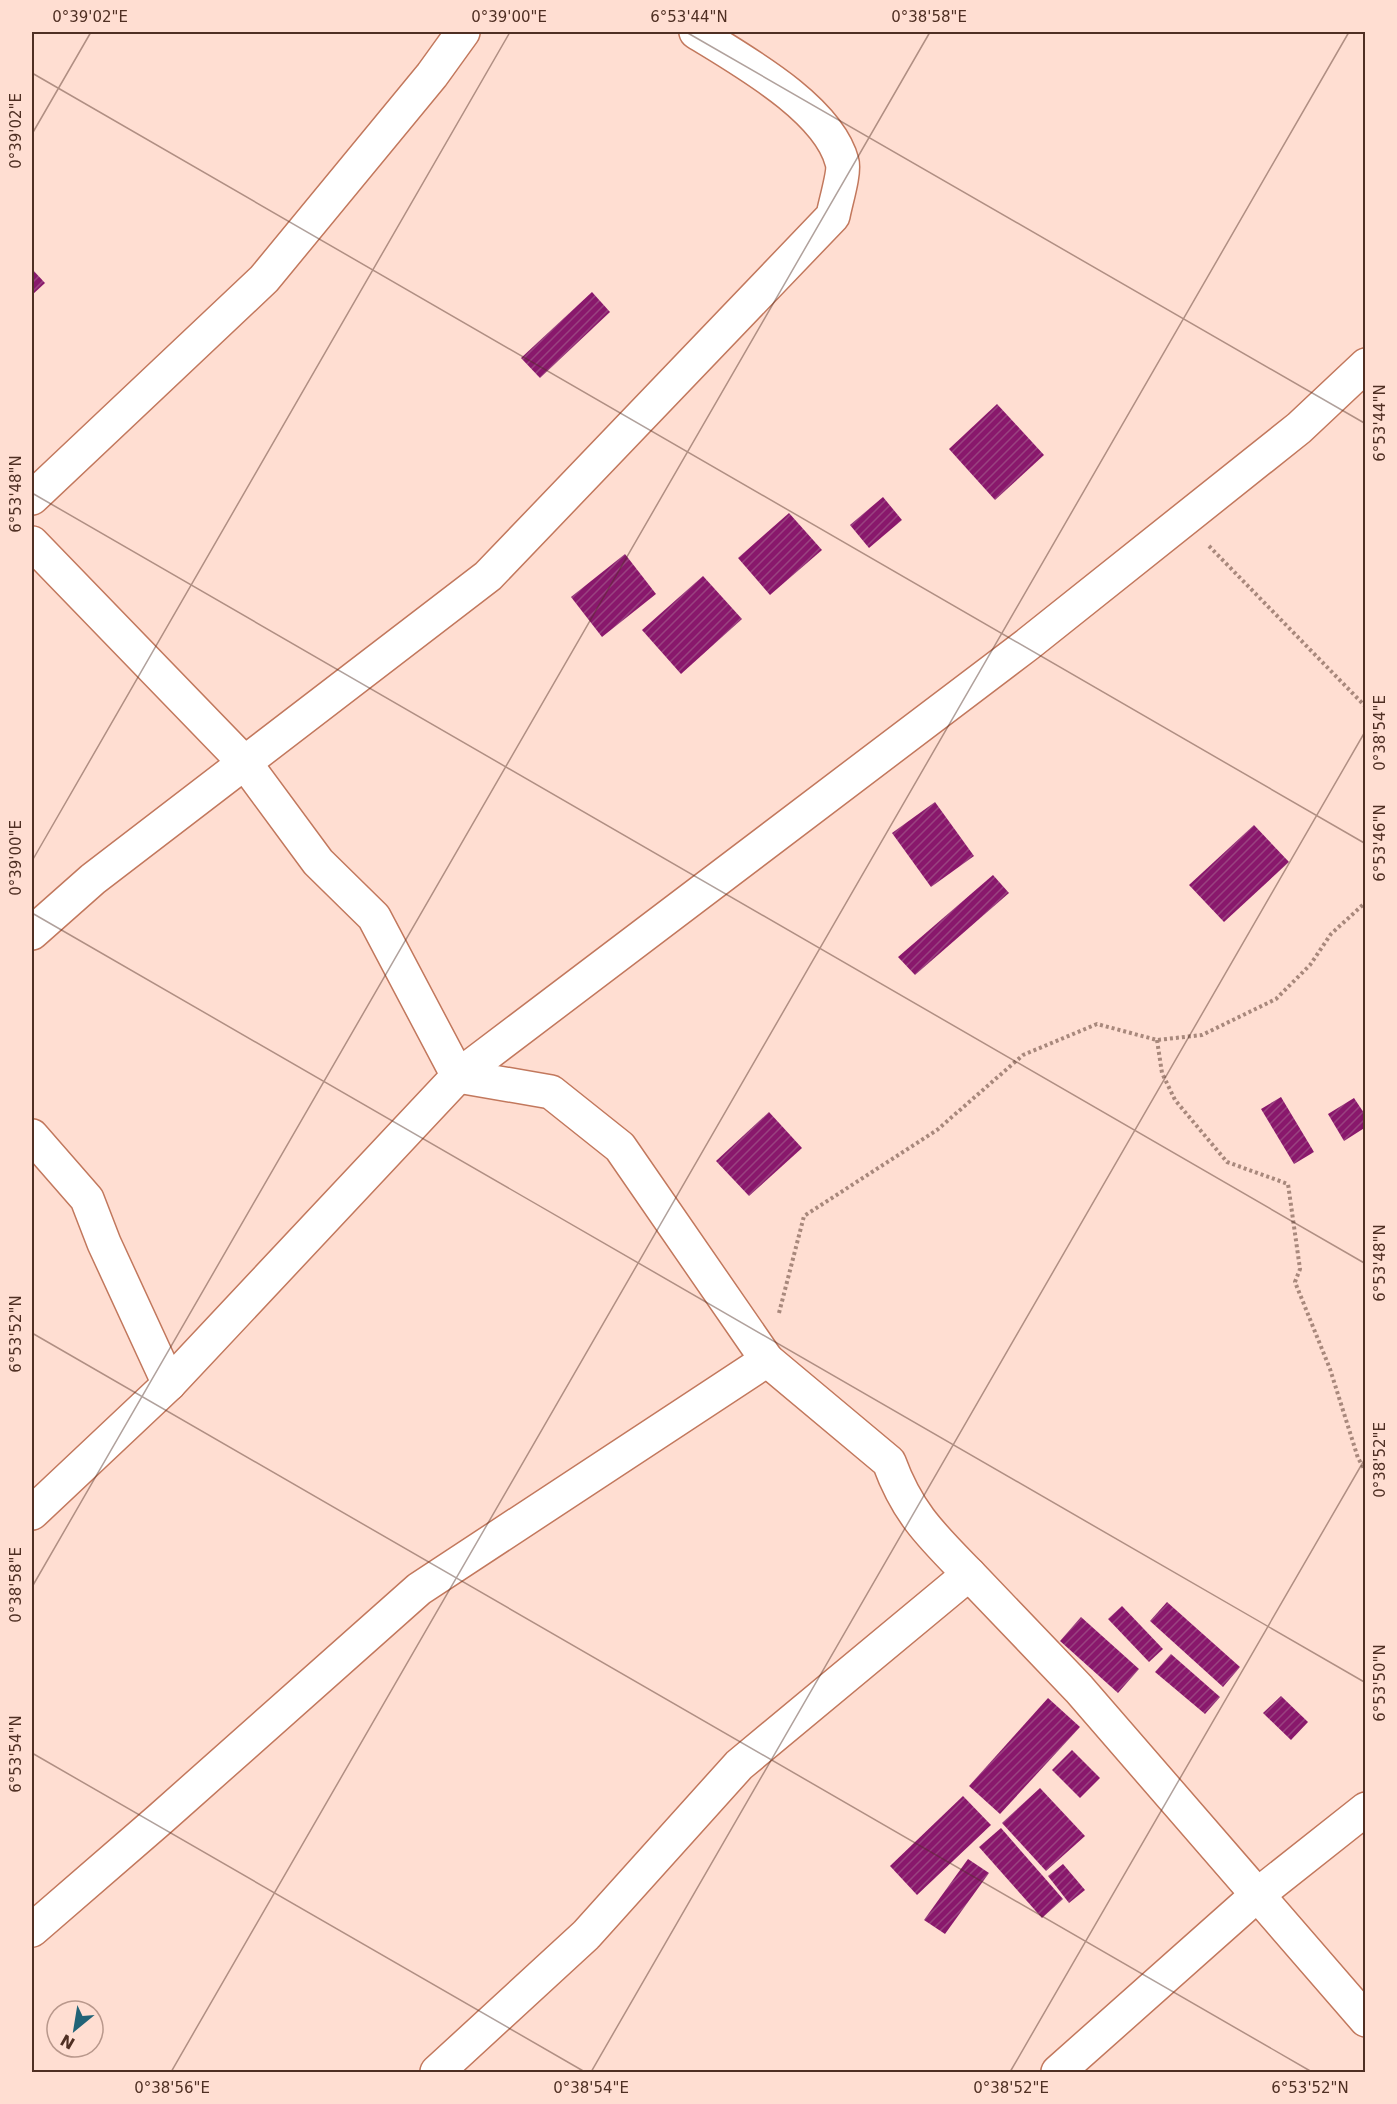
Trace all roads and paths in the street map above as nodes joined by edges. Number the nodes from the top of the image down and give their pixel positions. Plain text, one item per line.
1 (463, 32) edge
2 (696, 32) edge
3 (1365, 365) edge
4 (32, 498) edge
5 (1184, 520) junction
6 (32, 543) edge
7 (1365, 707) edge
8 (245, 763) junction
9 (1365, 902) edge
10 (32, 933) edge
11 (1156, 1040) junction
12 (458, 1076) junction
13 (32, 1136) edge
14 (766, 1360) junction
15 (169, 1384) junction
16 (1365, 1472) edge
17 (32, 1513) edge
18 (969, 1574) junction
19 (1365, 1809) edge
20 (1256, 1896) junction
21 (32, 1930) edge
22 (1365, 2020) edge
23 (437, 2073) edge
24 (1058, 2073) edge

1 - 4 street
2 - 8 street
3 - 5 street
5 - 7 path
5 - 12 street
6 - 8 street
8 - 10 street
8 - 12 street
9 - 11 path
11 - 14 path
11 - 16 path
12 - 14 street
12 - 15 street
13 - 15 street
14 - 18 street
14 - 21 street
15 - 17 street
18 - 20 street
18 - 23 street
19 - 20 street
20 - 22 street
20 - 24 street

